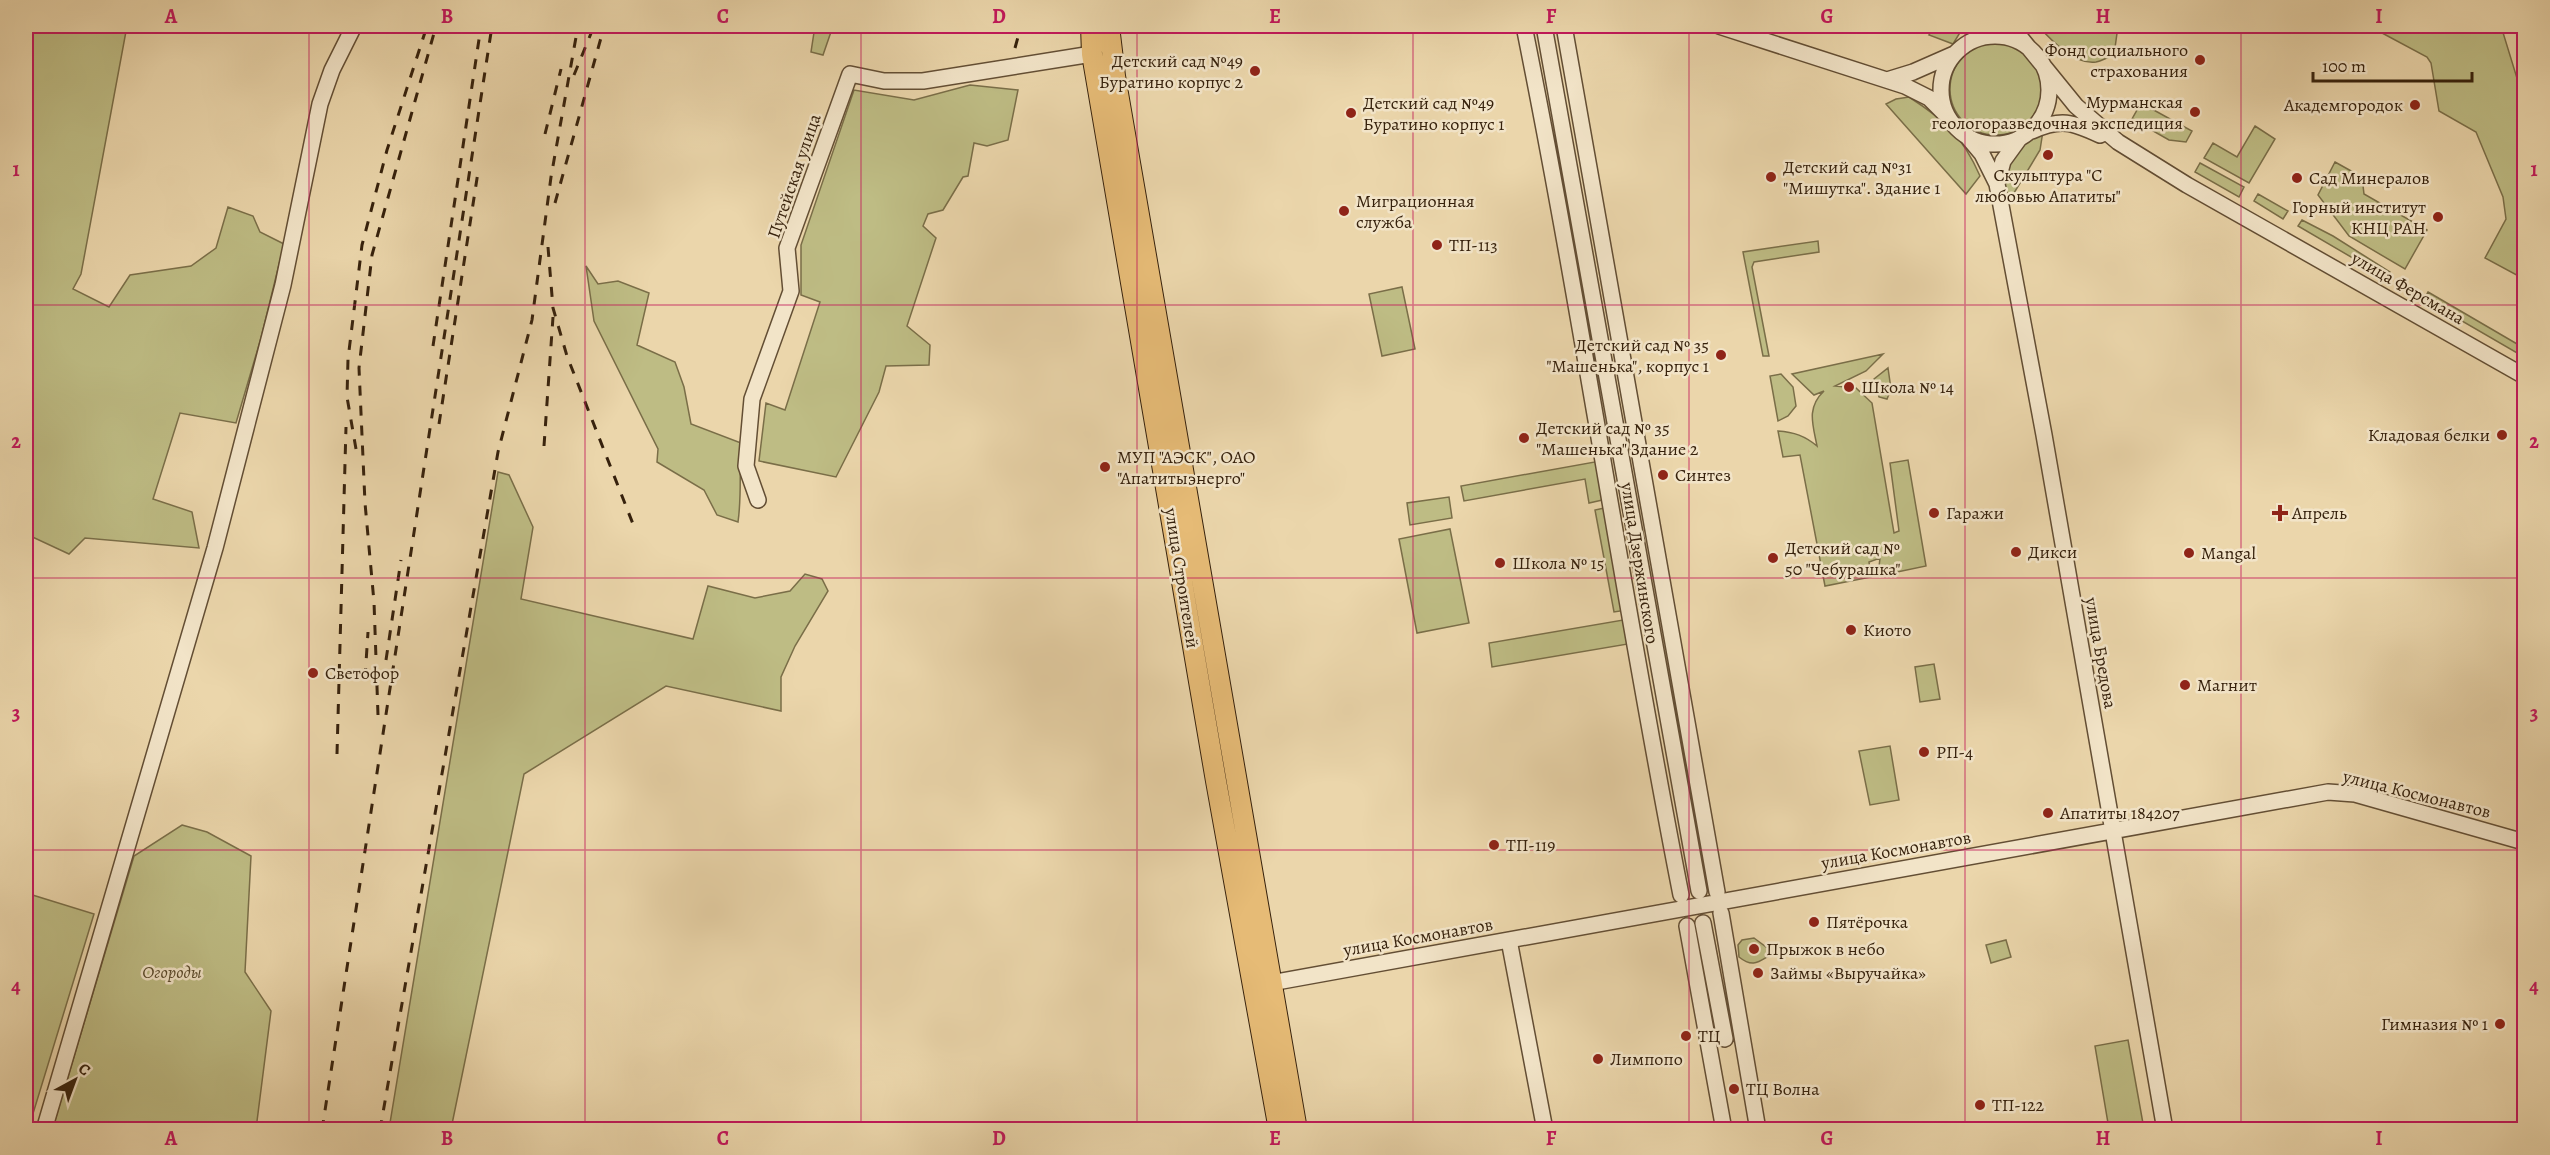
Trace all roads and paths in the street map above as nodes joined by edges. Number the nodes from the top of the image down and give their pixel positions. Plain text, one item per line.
1 (354, 26) edge
2 (1091, 26) edge
3 (1109, 26) edge
4 (1524, 26) edge
5 (1544, 26) edge
6 (1564, 26) edge
7 (1719, 26) edge
8 (1970, 26) edge
9 (2011, 26) edge
10 (1959, 49) junction
11 (1092, 54) junction
12 (2037, 57) junction
13 (1887, 80) junction
14 (1958, 126) junction
15 (2025, 135) junction
16 (2118, 142) junction
17 (1997, 184) junction
18 (1136, 248) junction
19 (2524, 376) edge
20 (758, 500) dead end
21 (2112, 831) junction
22 (2524, 842) edge
23 (1699, 891) dead end
24 (1717, 892) dead end
25 (1680, 895) dead end
26 (1721, 913) dead end
27 (1703, 923) dead end
28 (1687, 926) dead end
29 (1509, 940) junction
30 (1262, 985) junction
31 (1725, 1039) dead end
32 (44, 1130) edge
33 (1279, 1130) edge
34 (1297, 1130) edge
35 (1545, 1130) edge
36 (1724, 1130) edge
37 (1758, 1130) edge
38 (2165, 1130) edge

1 - 32 street
2 - 11 main road, улица Строителей
3 - 18 main road, улица Строителей
4 - 25 street, улица Дзержинского
5 - 23 street, улица Дзержинского
6 - 24 street, улица Дзержинского
7 - 13 street
8 - 10 street
9 - 12 street, улица Ферсмана
10 - 12 street
10 - 13 street
10 - 14 street
11 - 18 main road, улица Строителей
11 - 20 street, Путейская улица
12 - 15 street
12 - 16 street, улица Ферсмана
13 - 14 street
14 - 15 street
14 - 17 street
15 - 16 street, улица Ферсмана
15 - 17 street
16 - 19 street, улица Ферсмана
17 - 21 street, улица Бредова
18 - 30 main road, улица Строителей
21 - 22 street, улица Космонавтов
21 - 29 street, улица Космонавтов
21 - 38 street, улица Бредова
26 - 37 street
27 - 31 street
28 - 36 street
29 - 30 street, улица Космонавтов
29 - 35 street
30 - 33 main road, улица Строителей
30 - 34 main road, улица Строителей

